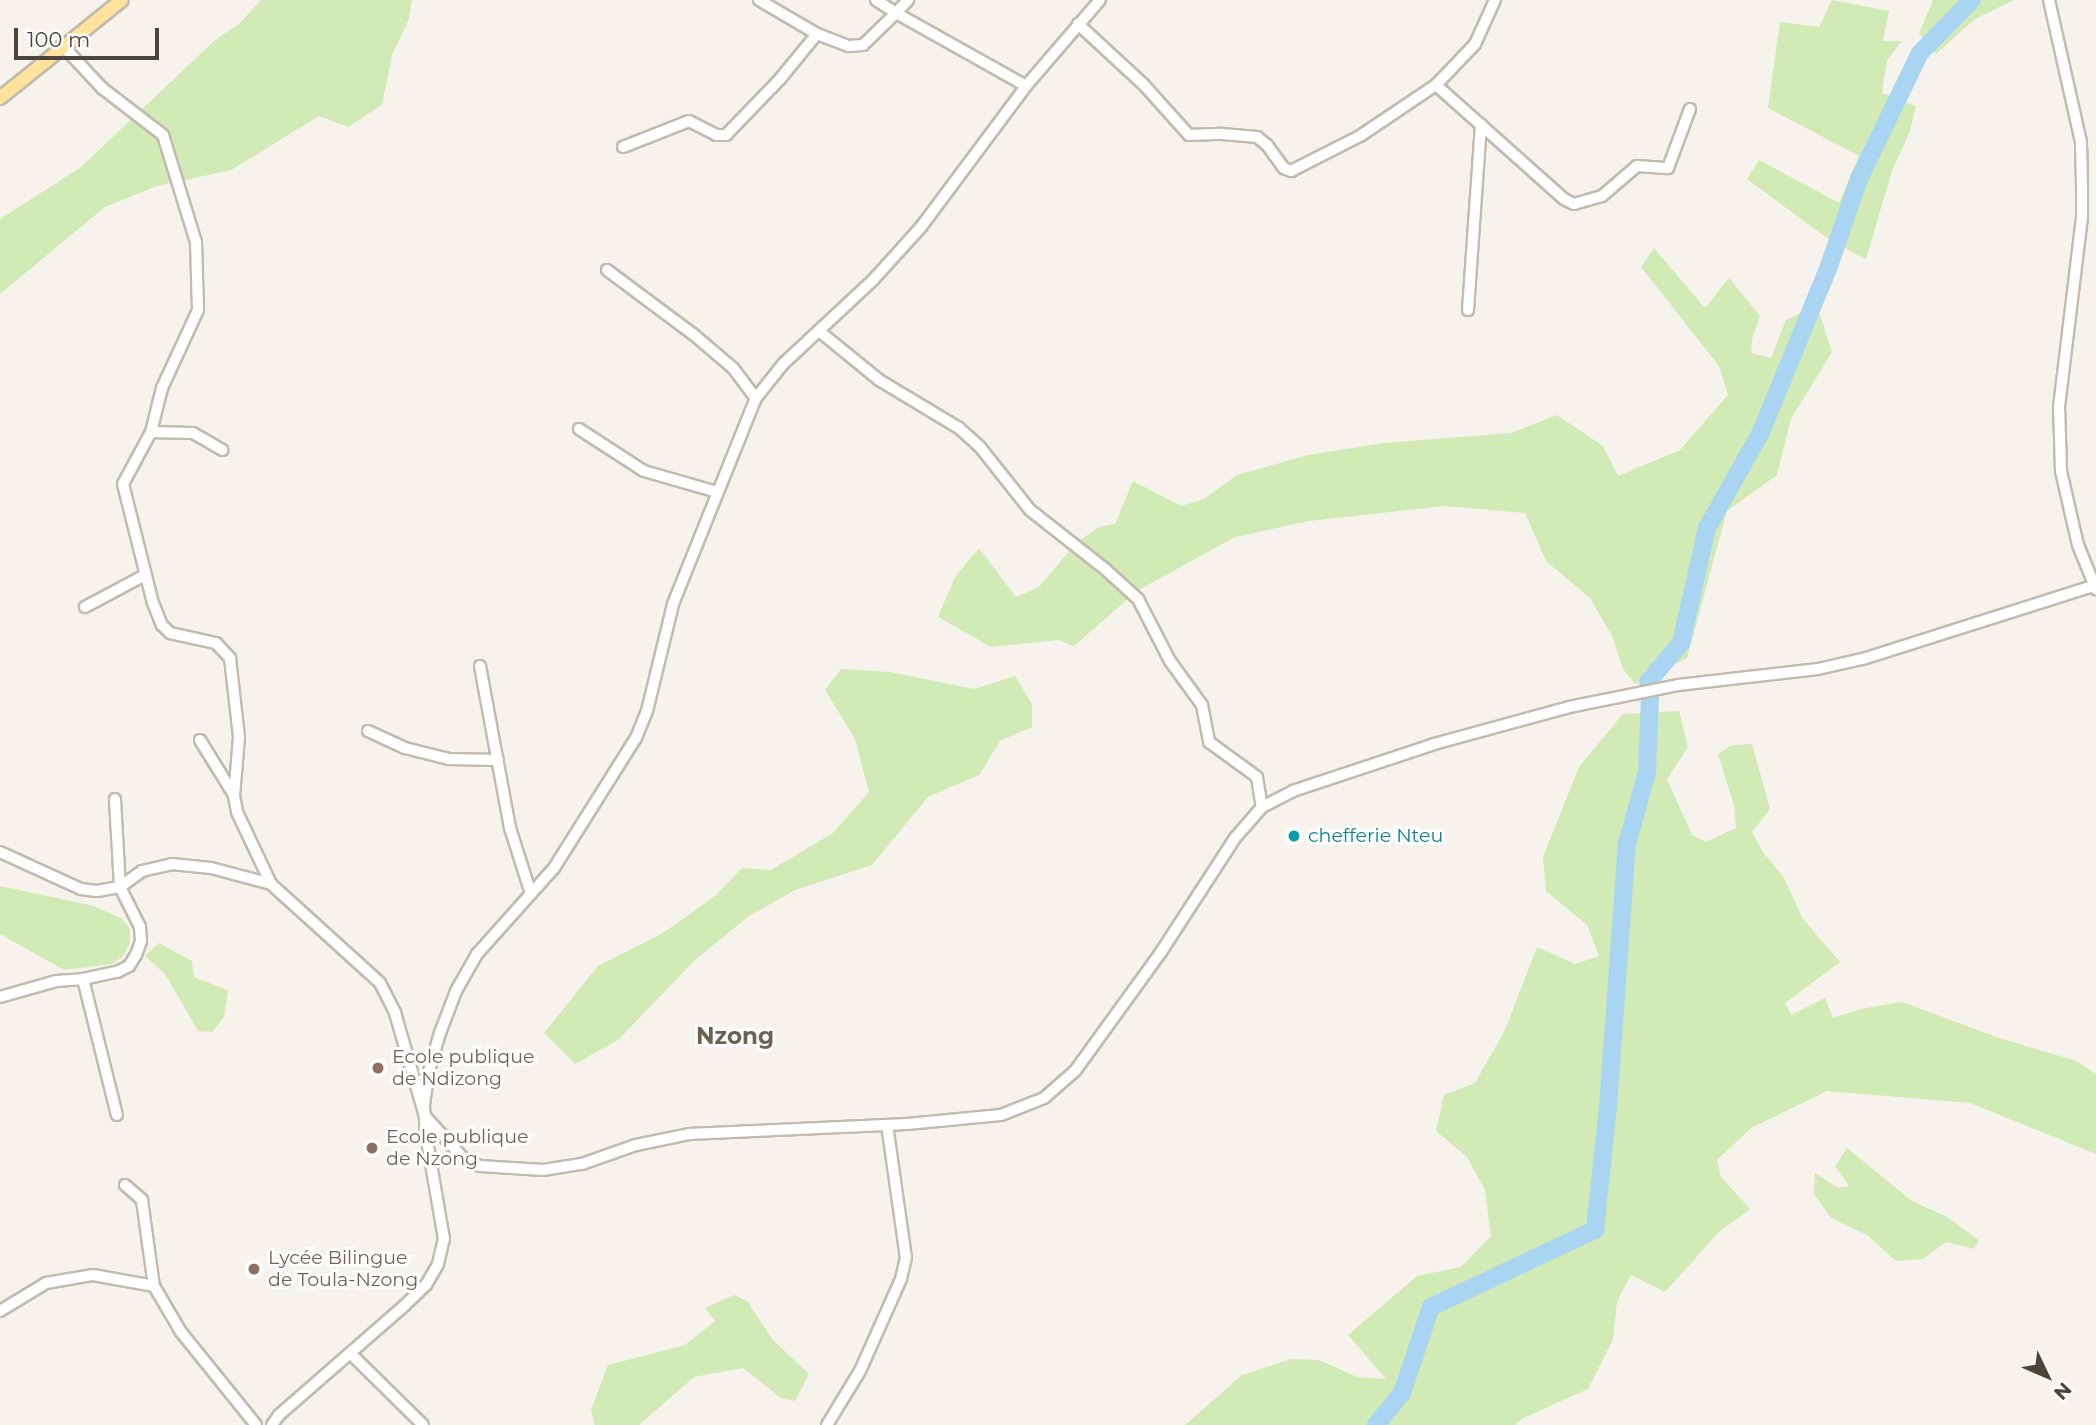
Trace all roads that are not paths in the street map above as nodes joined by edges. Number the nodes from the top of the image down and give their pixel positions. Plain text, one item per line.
1 (122, 0) edge
2 (759, 0) edge
3 (876, 0) edge
4 (908, 0) edge
5 (1100, 0) edge
6 (1495, 0) edge
7 (2049, 0) edge
8 (897, 13) junction
9 (1078, 24) junction
10 (817, 34) junction
11 (62, 45) junction
12 (1436, 85) junction
13 (1027, 86) junction
14 (0, 97) edge
15 (1690, 109) dead end
16 (1481, 124) junction
17 (623, 147) dead end
18 (607, 271) dead end
19 (1468, 310) dead end
20 (820, 331) junction
21 (755, 398) junction
22 (579, 429) dead end
23 (151, 432) junction
24 (223, 450) dead end
25 (717, 492) junction
26 (145, 575) junction
27 (2096, 587) edge
28 (85, 607) dead end
29 (480, 666) dead end
30 (368, 730) dead end
31 (200, 740) dead end
32 (498, 760) junction
33 (234, 796) junction
34 (115, 799) dead end
35 (1262, 807) junction
36 (0, 852) edge
37 (271, 884) junction
38 (120, 887) junction
39 (531, 894) junction
40 (83, 979) junction
41 (0, 997) edge
42 (117, 1115) dead end
43 (425, 1116) junction
44 (887, 1125) junction
45 (125, 1185) dead end
46 (154, 1286) junction
47 (0, 1311) edge
48 (351, 1354) junction
49 (256, 1425) edge
50 (272, 1425) edge
51 (423, 1425) edge
52 (827, 1425) edge

1 - 11 main road
2 - 10 street
3 - 8 street
4 - 8 street
5 - 9 street
6 - 12 street
7 - 27 street
8 - 10 street
8 - 13 street
9 - 12 street
9 - 13 street
10 - 17 street
11 - 14 main road
11 - 23 street
12 - 16 street
13 - 20 street
15 - 16 street
16 - 19 street
18 - 21 street
20 - 21 street
20 - 35 street
21 - 25 street
22 - 25 street
23 - 24 street
23 - 26 street
25 - 39 street
26 - 28 street
26 - 33 street
27 - 35 street
29 - 32 street
30 - 32 street
31 - 33 street
32 - 39 street
33 - 37 street
34 - 38 street
35 - 44 street
36 - 38 street
37 - 38 street
37 - 43 street
38 - 40 street
39 - 43 street
40 - 41 street
40 - 42 street
43 - 44 street
43 - 48 street
44 - 52 street
45 - 46 street
46 - 47 street
46 - 49 street
48 - 50 street
48 - 51 street

